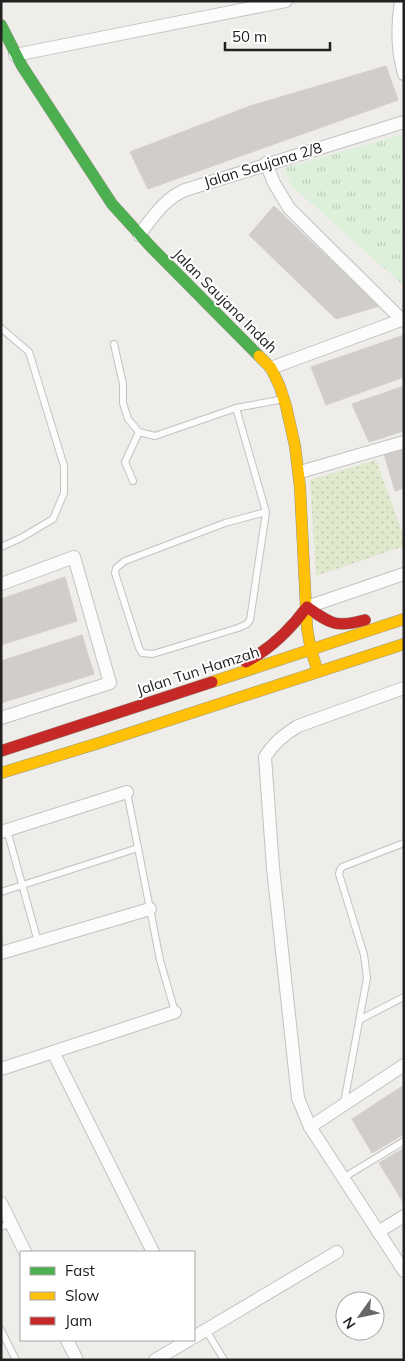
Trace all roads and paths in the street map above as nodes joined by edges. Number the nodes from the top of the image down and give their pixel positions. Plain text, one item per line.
1 (286, 1) edge
2 (401, 1) edge
3 (1, 25) edge
4 (12, 53) junction
5 (404, 74) edge
6 (404, 122) edge
7 (266, 164) junction
8 (140, 235) junction
9 (403, 319) edge
10 (1, 328) edge
11 (114, 344) dead end
12 (271, 368) junction
13 (285, 399) junction
14 (236, 408) junction
15 (139, 432) junction
16 (404, 442) edge
17 (300, 472) junction
18 (133, 481) dead end
19 (266, 512) junction
20 (1, 547) edge
21 (404, 574) edge
22 (1, 584) edge
23 (307, 607) junction
24 (404, 611) edge
25 (404, 619) edge
26 (404, 644) edge
27 (311, 650) junction
28 (318, 672) junction
29 (404, 688) edge
30 (148, 703) junction
31 (1, 718) edge
32 (1, 751) edge
33 (1, 773) edge
34 (128, 792) joint
35 (4, 831) edge
36 (404, 843) edge
37 (138, 848) junction
38 (22, 885) junction
39 (1, 892) edge
40 (150, 909) junction
41 (38, 942) junction
42 (1, 953) edge
43 (404, 997) edge
44 (175, 1012) joint
45 (361, 1019) junction
46 (53, 1052) junction
47 (404, 1065) edge
48 (1, 1069) edge
49 (344, 1104) junction
50 (310, 1127) junction
51 (404, 1140) edge
52 (344, 1178) junction
53 (1, 1203) edge
54 (404, 1216) edge
55 (6, 1225) edge
56 (378, 1232) junction
57 (24, 1251) edge
58 (152, 1251) edge
59 (336, 1252) dead end
60 (404, 1271) edge
61 (1, 1330) edge
62 (195, 1335) edge
63 (67, 1341) edge
64 (185, 1341) edge
65 (16, 1360) edge
66 (76, 1360) edge
67 (155, 1360) edge
68 (224, 1360) edge

1 - 4 street
2 - 5 street
3 - 4 main road, Jalan Saujana Indah
4 - 8 main road, Jalan Saujana Indah
6 - 7 street, Jalan Saujana 2/8
7 - 8 street, Jalan Saujana 2/8
7 - 9 street
8 - 12 main road, Jalan Saujana Indah
9 - 12 street
10 - 20 lane
11 - 15 lane
12 - 13 main road, Jalan Saujana Indah
13 - 14 lane
13 - 17 main road, Jalan Saujana Indah
14 - 15 lane
14 - 19 lane
15 - 18 lane
16 - 17 street
17 - 23 main road, Jalan Saujana Indah
19 - 19 lane
21 - 23 street
22 - 31 street
23 - 24 main road
23 - 27 main road, Jalan Saujana Indah
23 - 30 main road
25 - 27 main road, Jalan Tun Hamzah
26 - 28 main road
27 - 28 main road, Jalan Saujana Indah
27 - 30 main road, Jalan Tun Hamzah
28 - 33 main road
29 - 50 street
30 - 32 main road, Jalan Tun Hamzah
34 - 35 street
34 - 37 lane
35 - 38 lane
36 - 45 lane
37 - 38 lane
37 - 40 lane
38 - 39 lane
38 - 41 lane
40 - 41 street
40 - 44 lane
41 - 42 street
43 - 45 lane
44 - 46 street
45 - 49 lane
46 - 48 street
46 - 58 street
47 - 49 street
49 - 50 street
50 - 52 street
51 - 52 lane
52 - 56 street
53 - 55 street
54 - 56 street
55 - 57 street
56 - 60 street
59 - 62 street
61 - 65 lane
62 - 68 lane
63 - 66 street
64 - 67 street

